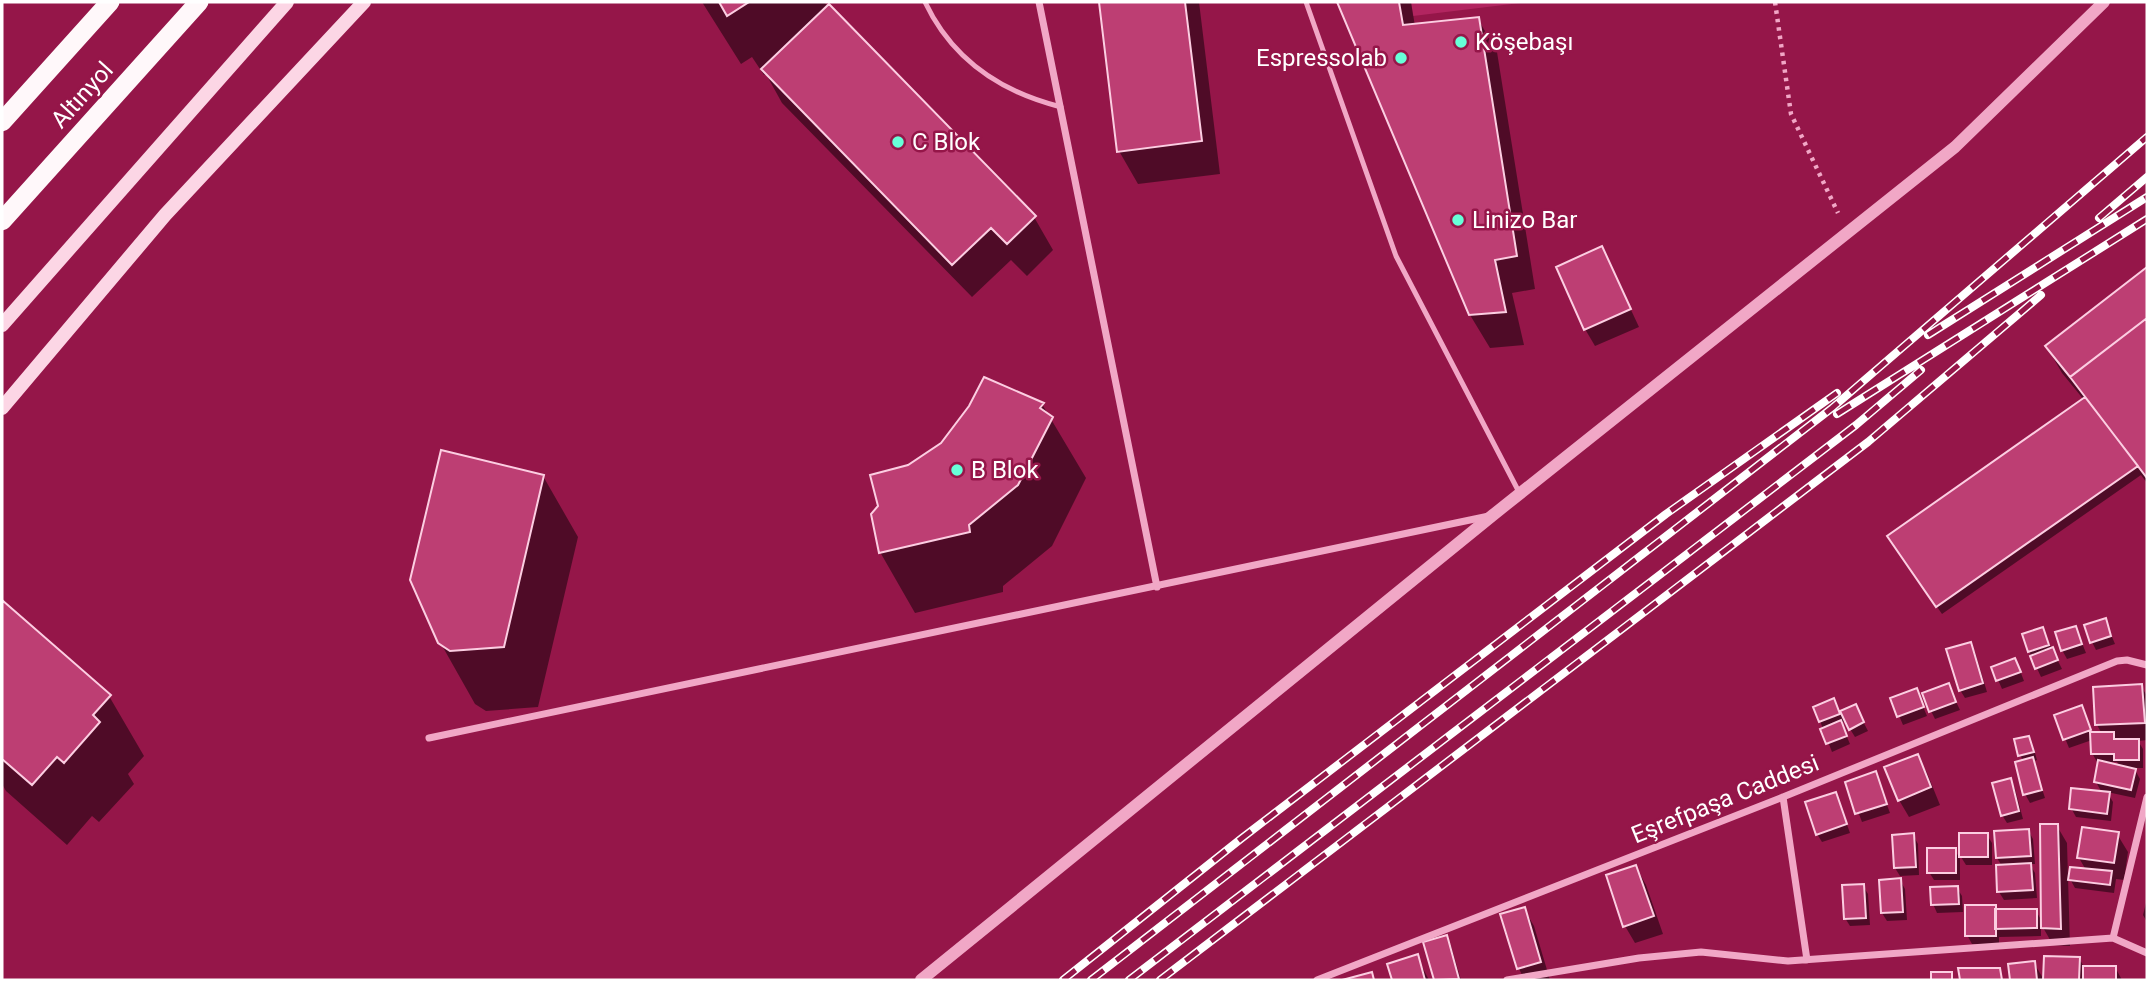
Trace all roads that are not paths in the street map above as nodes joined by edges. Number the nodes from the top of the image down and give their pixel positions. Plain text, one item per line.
1 (110, 2) edge
2 (199, 2) edge
3 (287, 2) edge
4 (364, 2) edge
5 (925, 2) edge
6 (1040, 2) edge
7 (1306, 2) edge
8 (2104, 2) edge
9 (1060, 107) junction
10 (2, 122) edge
11 (2, 222) edge
12 (2, 325) edge
13 (2, 408) edge
14 (1520, 494) junction
15 (1493, 515) junction
16 (1157, 587) junction
17 (2147, 665) edge
18 (429, 738) dead end
19 (1783, 797) junction
20 (2147, 797) edge
21 (2113, 938) junction
22 (2147, 953) edge
23 (1807, 960) junction
24 (1513, 979) edge
25 (921, 980) edge
26 (1317, 980) edge

1 - 10 highway, Altınyol
2 - 11 highway, Altınyol
3 - 12 main road
4 - 13 main road
5 - 9 lane
6 - 9 street
7 - 14 lane
8 - 14 street
9 - 16 street
14 - 15 street
15 - 16 street
15 - 25 street
16 - 18 street
17 - 19 street, Eşrefpaşa Caddesi
19 - 23 street
19 - 26 street, Eşrefpaşa Caddesi
20 - 21 street
21 - 22 street
21 - 23 street
23 - 24 street

